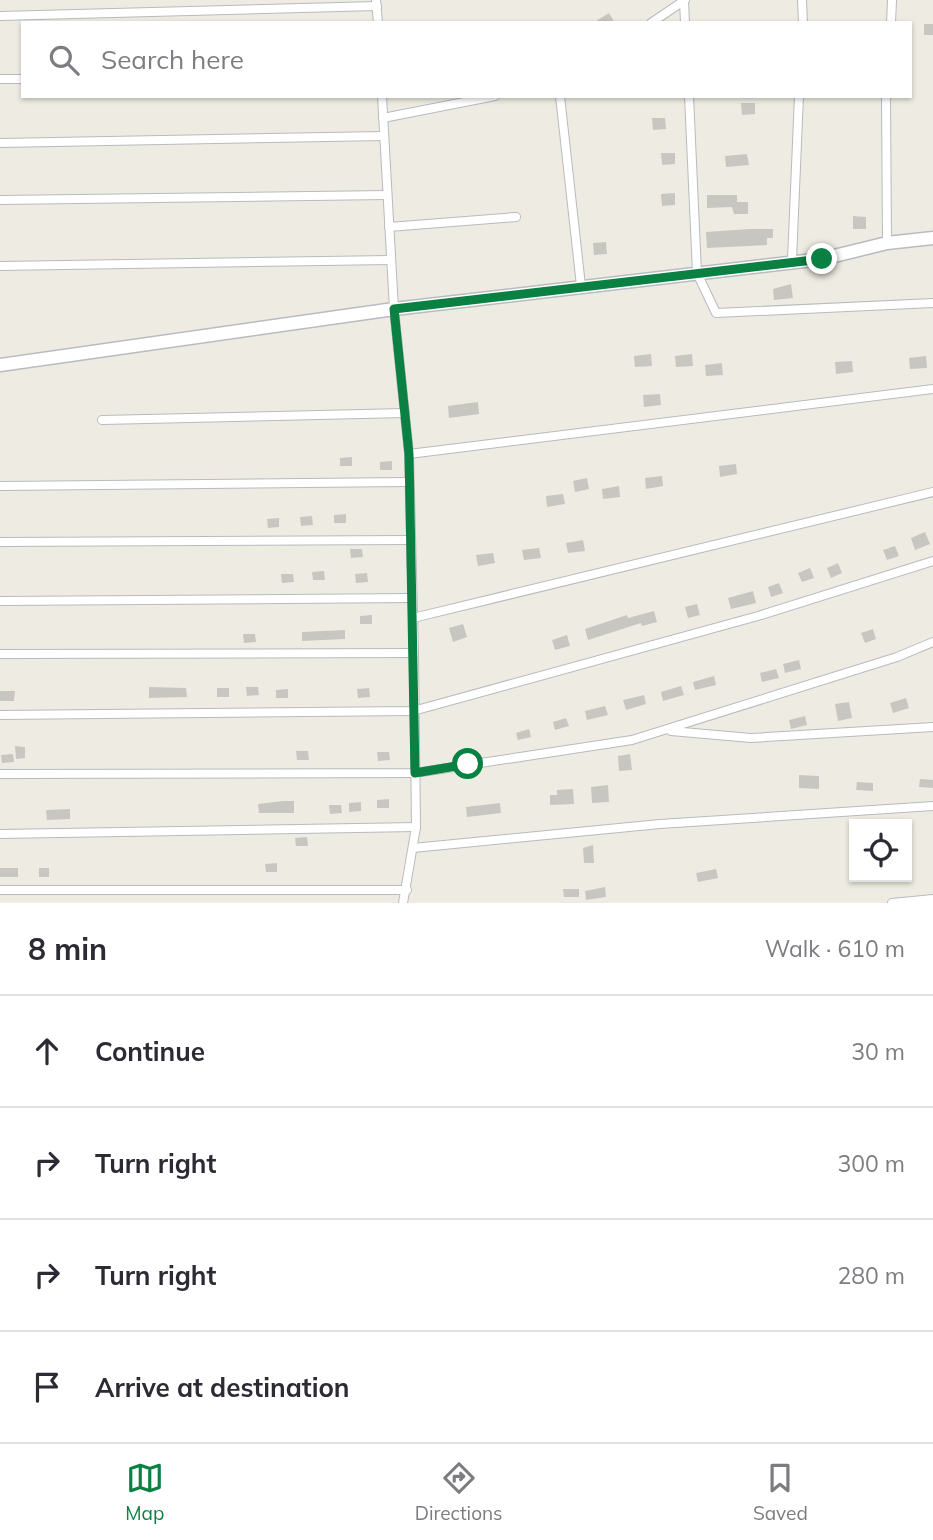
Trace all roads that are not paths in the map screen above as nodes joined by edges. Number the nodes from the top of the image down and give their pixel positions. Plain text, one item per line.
1 (685, 0) edge
2 (803, 0) edge
3 (892, 0) edge
4 (377, 3) edge
5 (0, 16) edge
6 (378, 21) edge
7 (653, 21) edge
8 (685, 21) edge
9 (803, 21) edge
10 (891, 21) edge
11 (0, 79) edge
12 (21, 79) edge
13 (382, 98) edge
14 (485, 98) edge
15 (560, 98) edge
16 (689, 98) edge
17 (799, 98) edge
18 (887, 98) edge
19 (383, 118) junction
20 (384, 136) junction
21 (0, 143) edge
22 (387, 195) junction
23 (0, 200) edge
24 (516, 217) dead end
25 (389, 227) junction
26 (933, 238) edge
27 (887, 243) junction
28 (391, 260) junction
29 (792, 260) junction
30 (0, 266) edge
31 (697, 273) junction
32 (581, 286) junction
33 (933, 303) edge
34 (394, 309) junction
35 (0, 365) edge
36 (933, 389) edge
37 (405, 413) junction
38 (102, 420) dead end
39 (409, 454) junction
40 (409, 482) junction
41 (0, 486) edge
42 (933, 492) edge
43 (410, 540) junction
44 (0, 542) edge
45 (933, 561) edge
46 (412, 598) junction
47 (0, 601) edge
48 (413, 618) junction
49 (933, 642) edge
50 (414, 653) junction
51 (0, 654) edge
52 (413, 711) junction
53 (0, 715) edge
54 (933, 727) edge
55 (668, 731) junction
56 (415, 773) junction
57 (0, 774) edge
58 (933, 806) edge
59 (416, 827) junction
60 (0, 834) edge
61 (413, 848) junction
62 (0, 890) edge
63 (407, 890) junction
64 (933, 899) edge
65 (403, 903) edge
66 (892, 903) edge

1 - 7 street
1 - 8 street
2 - 9 street
3 - 10 street
4 - 5 street
4 - 6 street
11 - 12 street
13 - 19 street
14 - 19 street
15 - 32 street
16 - 31 street
17 - 29 street
18 - 27 street
19 - 20 street
20 - 21 street
20 - 22 street
22 - 23 street
22 - 25 street
24 - 25 street
25 - 28 street
26 - 27 street
27 - 29 street
28 - 30 street
28 - 34 street
29 - 31 street
31 - 32 street
31 - 33 street
32 - 34 street
34 - 35 street
34 - 37 street
36 - 39 street
37 - 38 street
37 - 39 street
39 - 40 street
40 - 41 street
40 - 43 street
42 - 48 street
43 - 44 street
43 - 46 street
45 - 52 street
46 - 47 street
46 - 48 street
48 - 50 street
49 - 55 street
50 - 51 street
50 - 52 street
52 - 53 street
52 - 56 street
54 - 55 street
55 - 56 street
56 - 57 street
56 - 59 street
58 - 61 street
59 - 60 street
59 - 61 street
61 - 63 street
62 - 63 street
63 - 65 street
64 - 66 street

